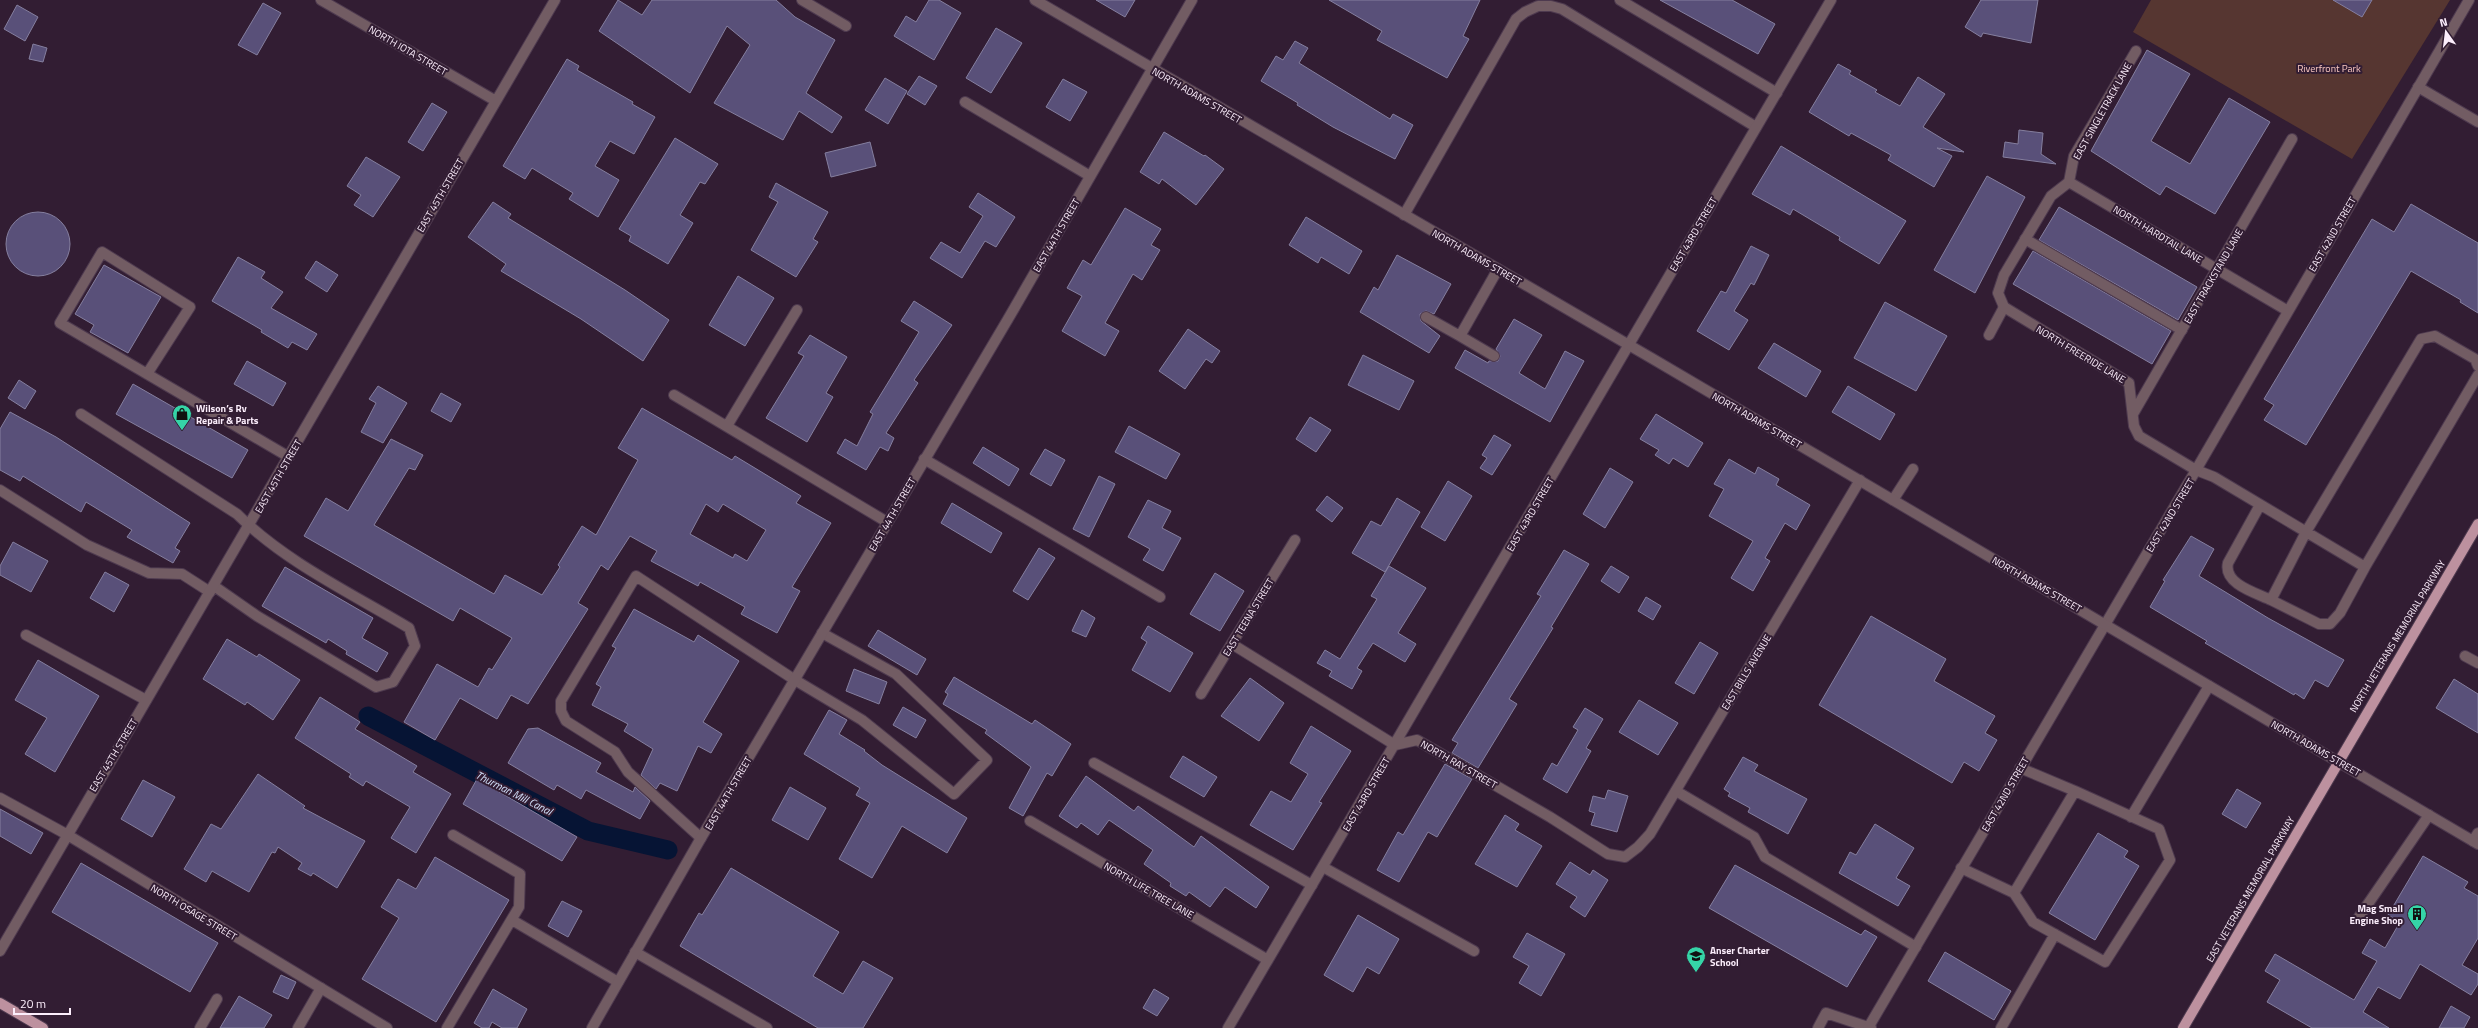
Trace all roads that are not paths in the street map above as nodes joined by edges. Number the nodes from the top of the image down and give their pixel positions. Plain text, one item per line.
1 (321, 0) edge
2 (555, 0) edge
3 (802, 0) edge
4 (1035, 0) edge
5 (1192, 0) edge
6 (1620, 0) edge
7 (1831, 0) edge
8 (2469, 0) edge
9 (846, 26) dead end
10 (2136, 51) dead end
11 (1152, 68) junction
12 (2418, 86) junction
13 (1777, 92) junction
14 (496, 101) junction
15 (965, 102) dead end
16 (2478, 122) edge
17 (1756, 127) junction
18 (2292, 138) dead end
19 (1090, 176) junction
20 (2069, 182) junction
21 (1404, 215) junction
22 (2025, 239) junction
23 (1498, 269) junction
24 (2217, 269) junction
25 (2004, 308) junction
26 (797, 310) dead end
27 (2288, 312) junction
28 (1426, 317) dead end
29 (2182, 330) junction
30 (1989, 335) dead end
31 (1460, 336) junction
32 (1629, 345) junction
33 (1494, 356) dead end
34 (2478, 366) edge
35 (148, 374) junction
36 (2478, 375) edge
37 (674, 395) dead end
38 (81, 414) dead end
39 (2133, 414) junction
40 (727, 426) junction
41 (289, 457) junction
42 (924, 459) junction
43 (1913, 469) dead end
44 (2196, 470) junction
45 (1860, 480) junction
46 (0, 490) edge
47 (1893, 500) junction
48 (2260, 505) junction
49 (887, 522) junction
50 (2478, 524) edge
51 (249, 526) junction
52 (2306, 532) junction
53 (1295, 540) dead end
54 (2365, 567) junction
55 (212, 589) junction
56 (1160, 597) dead end
57 (2271, 600) junction
58 (2104, 624) junction
59 (822, 633) junction
60 (26, 636) dead end
61 (1232, 644) junction
62 (2465, 656) dead end
63 (2478, 663) edge
64 (795, 680) junction
65 (2209, 686) junction
66 (1201, 694) dead end
67 (146, 700) junction
68 (1394, 744) junction
69 (2338, 761) junction
70 (1094, 763) dead end
71 (2020, 768) junction
72 (1676, 791) junction
73 (2075, 791) junction
74 (0, 798) edge
75 (2429, 815) junction
76 (2131, 817) junction
77 (1030, 821) dead end
78 (66, 834) junction
79 (453, 835) dead end
80 (701, 838) junction
81 (2476, 839) edge
82 (1625, 857) joint
83 (1323, 867) junction
84 (1961, 868) junction
85 (1312, 885) junction
86 (2014, 893) junction
87 (2359, 917) dead end
88 (512, 920) junction
89 (2055, 934) junction
90 (1916, 947) junction
91 (0, 951) edge
92 (635, 952) junction
93 (1474, 952) dead end
94 (1268, 960) junction
95 (618, 982) junction
96 (321, 988) junction
97 (217, 999) dead end
98 (0, 1003) edge
99 (43, 1028) edge
100 (200, 1028) edge
101 (298, 1028) edge
102 (388, 1028) edge
103 (446, 1028) edge
104 (592, 1028) edge
105 (767, 1028) edge
106 (1228, 1028) edge
107 (1818, 1028) edge
108 (1869, 1028) edge
109 (2001, 1028) edge
110 (2183, 1028) edge

1 - 14 street, NORTH IOTA STREET
2 - 14 street, EAST 45TH STREET
3 - 9 street
4 - 11 street, NORTH ADAMS STREET
5 - 11 street, EAST 44TH STREET
6 - 13 street
7 - 13 street, EAST 43RD STREET
8 - 12 street, EAST 42ND STREET
10 - 20 street, EAST SINGLETRACK LANE
11 - 19 street, EAST 44TH STREET
11 - 21 street, NORTH ADAMS STREET
12 - 16 street
12 - 27 street, EAST 42ND STREET
13 - 17 street, EAST 43RD STREET
14 - 41 street, EAST 45TH STREET
15 - 19 street
17 - 21 street
17 - 32 street, EAST 43RD STREET
18 - 24 street, EAST TRACKSTAND LANE
19 - 42 street, EAST 44TH STREET
20 - 22 street
20 - 24 street, NORTH HARDTAIL LANE
21 - 23 street, NORTH ADAMS STREET
22 - 25 street
22 - 29 street
23 - 31 street
23 - 32 street, NORTH ADAMS STREET
24 - 27 street, NORTH HARDTAIL LANE
24 - 29 street, EAST TRACKSTAND LANE
25 - 30 street
25 - 39 street, NORTH FREERIDE LANE
26 - 40 street
27 - 44 street, EAST 42ND STREET
28 - 31 street
29 - 39 street, EAST TRACKSTAND LANE
31 - 33 street
32 - 45 street, NORTH ADAMS STREET
32 - 68 street, EAST 43RD STREET
34 - 52 street
35 - 35 street
35 - 41 street
36 - 54 street
37 - 40 street
38 - 51 street
39 - 44 street, NORTH FREERIDE LANE
40 - 49 street
41 - 51 street, EAST 45TH STREET
42 - 49 street, EAST 44TH STREET
42 - 56 street
43 - 47 street
44 - 48 street, NORTH FREERIDE LANE
44 - 58 street, EAST 42ND STREET
45 - 47 street, NORTH ADAMS STREET
45 - 72 street, EAST BILLS AVENUE
46 - 55 street
47 - 58 street, NORTH ADAMS STREET
48 - 52 street, NORTH FREERIDE LANE
48 - 57 street
49 - 59 street, EAST 44TH STREET
50 - 69 main road, NORTH VETERANS MEMORIAL PARKWAY
51 - 55 street, EAST 45TH STREET
51 - 55 street
52 - 54 street, NORTH FREERIDE LANE
52 - 57 street
53 - 61 street, EAST TEENA STREET
54 - 57 street
55 - 67 street, EAST 45TH STREET
58 - 65 street, NORTH ADAMS STREET
58 - 71 street, EAST 42ND STREET
59 - 64 street, EAST 44TH STREET
59 - 64 street
60 - 67 street
61 - 66 street, EAST TEENA STREET
61 - 68 street
62 - 63 street
64 - 80 street, EAST 44TH STREET
64 - 80 street
65 - 69 street, NORTH ADAMS STREET
65 - 76 street
67 - 78 street, EAST 45TH STREET
68 - 82 street, NORTH RAY STREET
68 - 83 street, EAST 43RD STREET
69 - 75 street, NORTH ADAMS STREET
69 - 110 main road, EAST VETERANS MEMORIAL PARKWAY
70 - 85 street
71 - 73 street
71 - 84 street, EAST 42ND STREET
72 - 82 street, EAST BILLS AVENUE
72 - 90 street
73 - 76 street
73 - 86 street
74 - 78 street, NORTH OSAGE STREET
75 - 81 street, NORTH ADAMS STREET
75 - 87 street
76 - 89 street
77 - 94 street, NORTH LIFE TREE LANE
78 - 91 street, EAST 45TH STREET
78 - 96 street, NORTH OSAGE STREET
79 - 88 street
80 - 92 street, EAST 44TH STREET
83 - 85 street, EAST 43RD STREET
83 - 93 street
84 - 86 street
84 - 90 street, EAST 42ND STREET
85 - 94 street, EAST 43RD STREET
86 - 89 street
88 - 95 street
88 - 103 street
89 - 109 street
90 - 108 street, EAST 42ND STREET
92 - 95 street, EAST 44TH STREET
92 - 105 street
94 - 106 street, EAST 43RD STREET
95 - 104 street, EAST 44TH STREET
96 - 101 street
96 - 102 street, NORTH OSAGE STREET
97 - 100 street
98 - 99 main road
107 - 108 street

